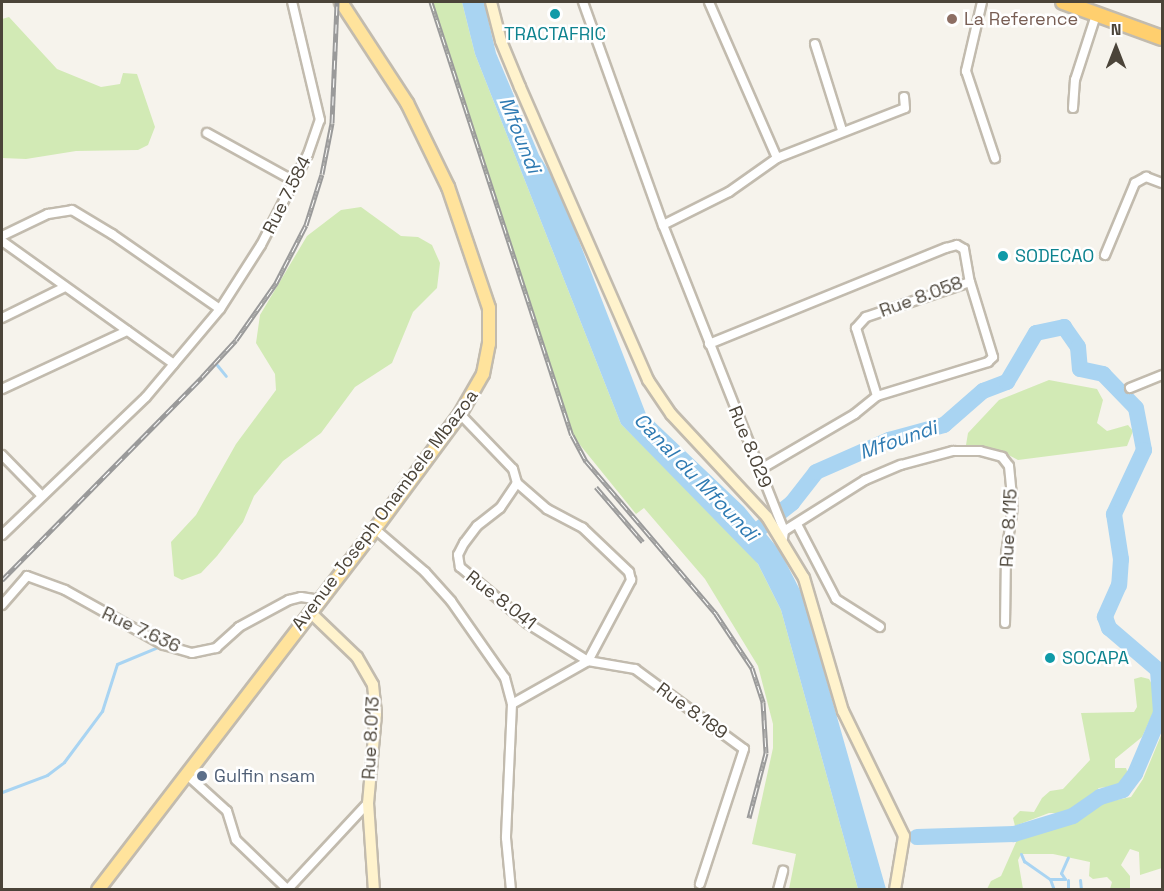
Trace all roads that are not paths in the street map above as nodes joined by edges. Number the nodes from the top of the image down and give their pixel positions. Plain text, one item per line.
1 (292, 2) edge
2 (341, 2) edge
3 (491, 2) edge
4 (583, 2) edge
5 (709, 2) edge
6 (982, 2) edge
7 (1063, 2) edge
8 (1094, 6) edge
9 (1162, 29) edge
10 (1162, 38) edge
11 (815, 44) dead end
12 (904, 97) dead end
13 (1073, 108) dead end
14 (842, 130) junction
15 (207, 133) dead end
16 (777, 158) junction
17 (995, 158) dead end
18 (294, 182) junction
19 (1162, 183) edge
20 (663, 225) junction
21 (2, 236) edge
22 (2, 241) edge
23 (1105, 255) dead end
24 (970, 282) junction
25 (65, 287) junction
26 (220, 309) junction
27 (2, 318) edge
28 (127, 331) junction
29 (709, 344) junction
30 (174, 364) junction
31 (1162, 375) edge
32 (1130, 388) dead end
33 (2, 389) edge
34 (877, 396) junction
35 (460, 414) junction
36 (2, 455) edge
37 (759, 470) junction
38 (517, 483) junction
39 (41, 495) junction
40 (798, 526) junction
41 (375, 528) junction
42 (2, 535) edge
43 (783, 535) junction
44 (319, 600) junction
45 (2, 604) edge
46 (310, 612) junction
47 (1005, 623) dead end
48 (880, 627) dead end
49 (588, 661) junction
50 (512, 704) junction
51 (186, 774) junction
52 (368, 803) junction
53 (783, 871) dead end
54 (700, 884) dead end
55 (288, 889) edge
56 (98, 890) edge
57 (374, 890) edge
58 (511, 890) edge
59 (778, 890) edge
60 (895, 890) edge

1 - 18 street, Rue 7.584
2 - 35 main road, Avenue Joseph Onambele Mbazoa
3 - 43 main road
4 - 20 street, Rue 8.029
5 - 16 street
6 - 17 street
7 - 8 highway
8 - 9 highway
8 - 10 highway
8 - 13 street
11 - 14 street
12 - 14 street
14 - 16 street
15 - 18 street
16 - 20 street
18 - 26 street, Rue 7.584
19 - 23 street
20 - 29 street, Rue 8.029
21 - 26 street
22 - 25 street
24 - 29 street, Rue 8.058
24 - 34 street, Rue 8.058
24 - 34 street
25 - 27 street
25 - 28 street
26 - 30 street, Rue 7.584
28 - 30 street
28 - 33 street
29 - 37 street, Rue 8.029
30 - 39 street, Rue 7.584
31 - 32 street
34 - 37 street
35 - 38 street
35 - 41 main road, Avenue Joseph Onambele Mbazoa
36 - 39 street
37 - 43 street, Rue 8.029
38 - 49 street
38 - 49 street, Rue 8.041
39 - 42 street, Rue 7.584
40 - 43 street, Rue 8.115
40 - 47 street, Rue 8.115
40 - 48 street
41 - 44 main road, Avenue Joseph Onambele Mbazoa
41 - 50 street
43 - 60 main road, Rue 8.029
44 - 45 street, Rue 7.636
44 - 46 main road, Avenue Joseph Onambele Mbazoa
46 - 51 main road, Avenue Joseph Onambele Mbazoa
46 - 52 main road, Rue 8.013
49 - 50 street
49 - 54 street, Rue 8.189
50 - 58 street
51 - 55 street
51 - 56 main road, Avenue Joseph Onambele Mbazoa
52 - 55 street
52 - 57 main road, Rue 8.013
53 - 59 street

